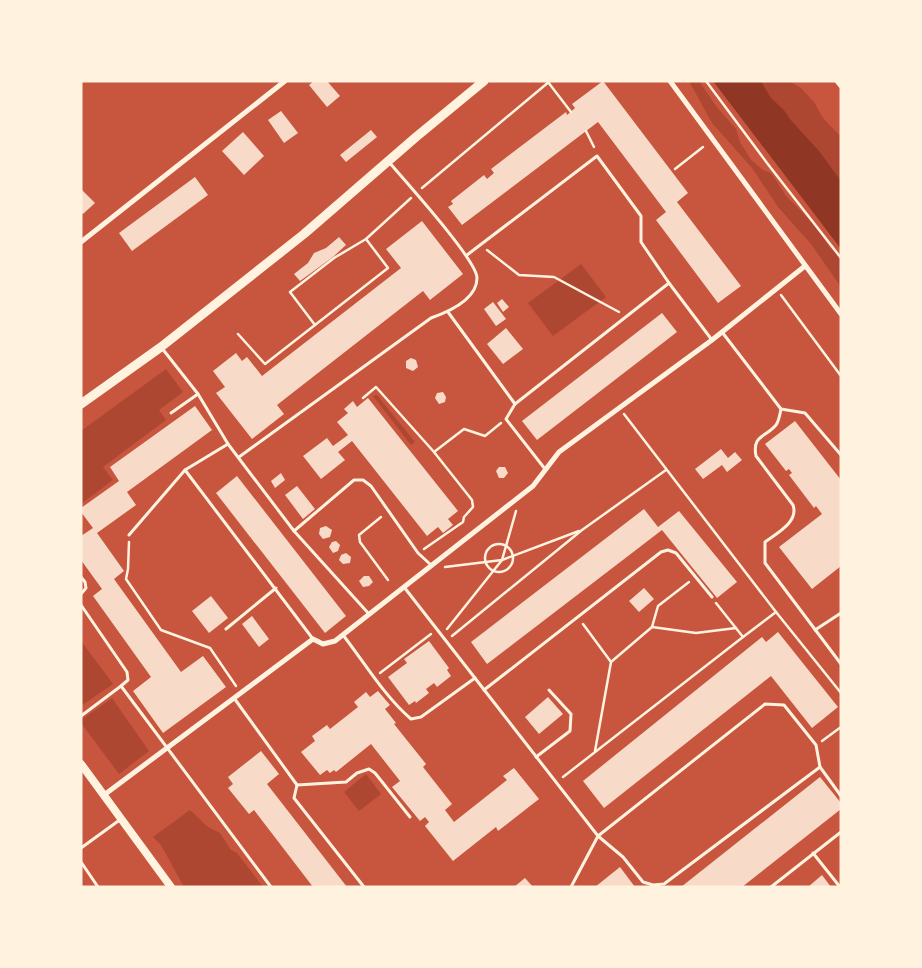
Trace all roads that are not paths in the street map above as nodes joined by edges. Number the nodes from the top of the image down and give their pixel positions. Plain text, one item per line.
1 (285, 81) edge
2 (484, 81) edge
3 (670, 81) edge
4 (837, 81) edge
5 (841, 86) edge
6 (389, 162) junction
7 (81, 242) edge
8 (467, 255) junction
9 (805, 266) junction
10 (669, 283) junction
11 (448, 312) junction
12 (841, 314) edge
13 (722, 332) junction
14 (712, 340) junction
15 (161, 347) junction
16 (198, 394) junction
17 (81, 404) edge
18 (515, 404) junction
19 (781, 409) junction
20 (171, 412) dead end
21 (228, 444) junction
22 (841, 456) edge
23 (239, 457) junction
24 (545, 469) junction
25 (185, 470) junction
26 (294, 531) junction
27 (129, 535) road end
28 (431, 565) junction
29 (81, 577) edge
30 (404, 587) junction
31 (276, 588) junction
32 (81, 594) edge
33 (712, 598) road end
34 (81, 605) edge
35 (841, 613) edge
36 (369, 614) junction
37 (226, 629) dead end
38 (815, 630) junction
39 (343, 635) junction
40 (313, 639) junction
41 (841, 664) edge
42 (475, 678) junction
43 (121, 686) junction
44 (484, 690) junction
45 (549, 690) dead end
46 (234, 698) junction
47 (81, 716) edge
48 (167, 748) junction
49 (536, 757) junction
50 (81, 764) edge
51 (820, 767) junction
52 (297, 785) junction
53 (104, 795) junction
54 (841, 796) edge
55 (410, 818) dead end
56 (122, 819) junction
57 (841, 832) edge
58 (598, 836) junction
59 (81, 848) edge
60 (813, 853) junction
61 (81, 862) edge
62 (98, 887) edge
63 (171, 887) edge
64 (271, 887) edge
65 (364, 887) edge
66 (571, 887) edge
67 (771, 887) edge
68 (840, 887) edge

1 - 7 street
2 - 6 main road
3 - 9 street
4 - 5 street
6 - 8 lane
6 - 15 main road
8 - 10 lane
8 - 11 lane
9 - 12 street
9 - 13 street
10 - 14 lane
10 - 18 lane
11 - 18 lane
11 - 23 lane
13 - 14 street
13 - 19 lane
14 - 24 street
15 - 16 lane
15 - 17 main road
16 - 20 lane
16 - 21 lane
18 - 24 lane
19 - 22 lane
19 - 38 lane
21 - 23 lane
21 - 25 lane
23 - 26 lane
24 - 28 street
25 - 27 lane
25 - 31 lane
26 - 28 lane
26 - 36 lane
28 - 30 street
29 - 32 lane
30 - 36 street
30 - 42 lane
31 - 37 lane
31 - 40 lane
33 - 44 lane
34 - 43 lane
35 - 38 lane
36 - 39 street
38 - 41 lane
39 - 40 street
39 - 42 lane
40 - 46 street
42 - 44 lane
43 - 47 lane
43 - 48 lane
44 - 49 lane
45 - 49 lane
46 - 48 street
46 - 52 lane
48 - 53 street
48 - 64 lane
49 - 58 lane
50 - 53 street
51 - 54 lane
51 - 58 lane
51 - 58 lane
52 - 55 lane
52 - 65 lane
53 - 56 street
56 - 59 lane
56 - 63 street
57 - 60 lane
58 - 66 lane
60 - 67 lane
60 - 68 lane
61 - 62 lane

